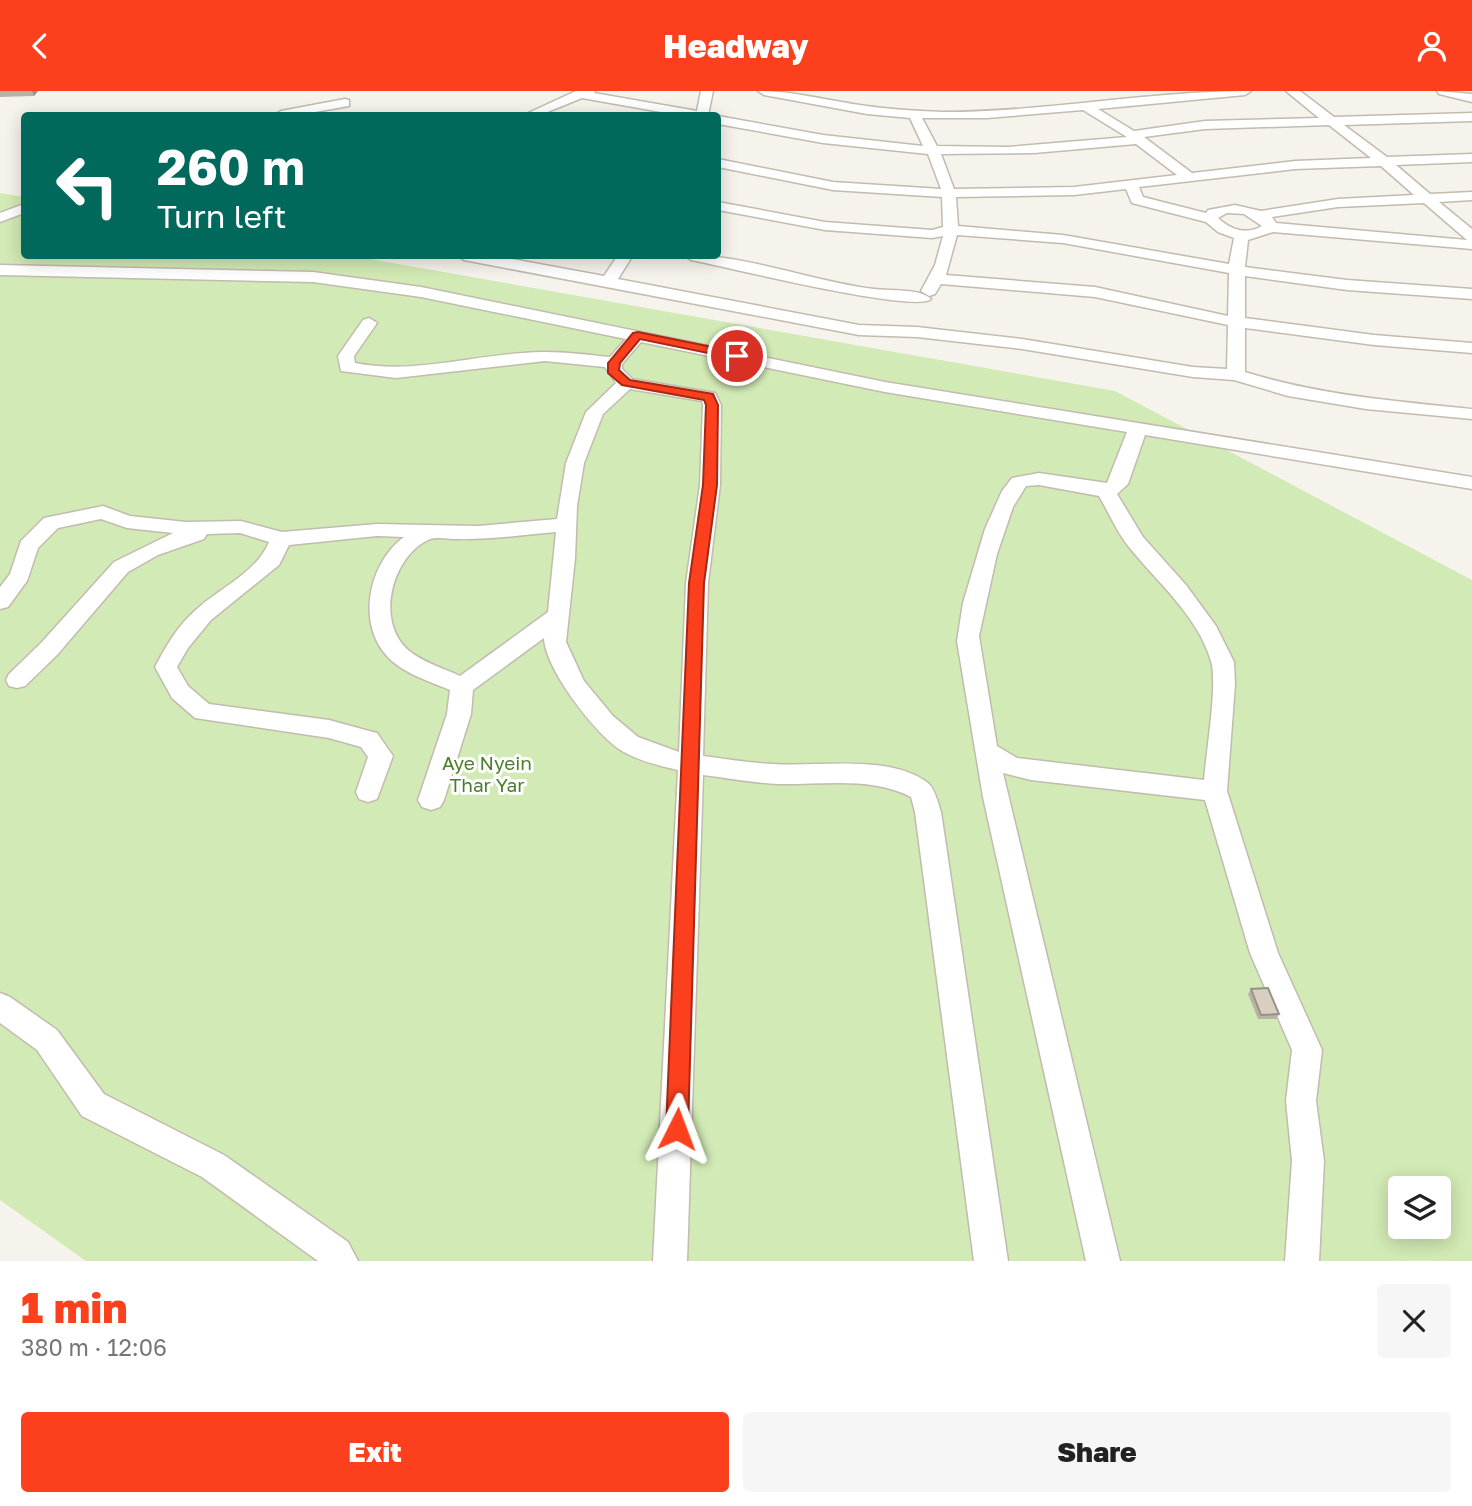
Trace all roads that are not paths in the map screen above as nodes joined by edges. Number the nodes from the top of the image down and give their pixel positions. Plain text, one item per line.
1 (707, 91) edge
2 (764, 91) edge
3 (1245, 91) edge
4 (1292, 91) edge
5 (1443, 91) edge
6 (584, 92) edge
7 (1472, 98) edge
8 (1089, 102) junction
9 (345, 103) dead end
10 (297, 112) edge
11 (537, 112) edge
12 (681, 112) edge
13 (703, 112) edge
14 (914, 114) junction
15 (1472, 117) edge
16 (721, 121) edge
17 (1331, 121) junction
18 (1136, 137) junction
19 (932, 151) junction
20 (1472, 158) edge
21 (1382, 160) junction
22 (721, 164) edge
23 (1189, 177) junction
24 (1131, 184) junction
25 (1074, 191) junction
26 (947, 193) junction
27 (1472, 196) edge
28 (1426, 197) junction
29 (1137, 201) junction
30 (721, 207) edge
31 (21, 209) edge
32 (1260, 215) junction
33 (0, 218) edge
34 (1211, 219) junction
35 (1270, 227) junction
36 (952, 230) junction
37 (1242, 235) junction
38 (1472, 237) edge
39 (1472, 245) edge
40 (484, 259) edge
41 (623, 259) edge
42 (710, 259) edge
43 (0, 270) edge
44 (1236, 270) junction
45 (937, 279) junction
46 (607, 283) junction
47 (1472, 294) edge
48 (920, 315) junction
49 (1236, 322) junction
50 (369, 324) dead end
51 (638, 335) junction
52 (1472, 348) edge
53 (620, 373) junction
54 (1236, 375) junction
55 (1472, 414) edge
56 (1138, 428) junction
57 (1472, 483) edge
58 (1106, 491) junction
59 (566, 525) junction
60 (242, 527) junction
61 (426, 531) junction
62 (281, 539) junction
63 (0, 602) edge
64 (557, 615) junction
65 (17, 680) dead end
66 (462, 686) junction
67 (985, 751) junction
68 (691, 764) junction
69 (1215, 791) junction
70 (368, 792) dead end
71 (431, 800) dead end
72 (0, 1006) edge
73 (341, 1261) edge
74 (670, 1261) edge
75 (991, 1261) edge
76 (1103, 1261) edge
77 (1302, 1261) edge

1 - 13 street
2 - 14 street
3 - 8 street
4 - 17 street
5 - 7 street
6 - 11 street
6 - 12 street
8 - 14 street
8 - 18 street
9 - 10 street
14 - 19 street
15 - 17 street
16 - 19 street
17 - 18 street
17 - 21 street
18 - 19 street
18 - 23 street
19 - 26 street
20 - 21 street
21 - 23 street
21 - 28 street
22 - 26 street
23 - 24 street
24 - 25 street
24 - 29 street
25 - 26 street
25 - 29 street
26 - 36 street
27 - 28 street
28 - 32 street
28 - 38 street
29 - 34 street
30 - 36 street
31 - 33 street
32 - 34 street
32 - 35 street
34 - 37 street
35 - 37 street
35 - 39 street
36 - 44 street
36 - 45 street
37 - 44 street
40 - 46 street
41 - 46 street
42 - 48 street
43 - 51 street
44 - 47 street
44 - 49 street
45 - 48 street
45 - 49 street
46 - 48 street
48 - 54 street
49 - 52 street
49 - 54 street
50 - 53 street
51 - 53 street
51 - 56 street
53 - 59 street
53 - 68 street
54 - 55 street
56 - 57 street
56 - 58 street
58 - 67 street
58 - 69 street
59 - 61 street
59 - 64 street
60 - 62 street
60 - 63 street
60 - 65 street
61 - 62 street
61 - 66 street
62 - 70 street
64 - 66 street
64 - 68 street
66 - 71 street
67 - 69 street
67 - 76 street
68 - 74 street
68 - 75 street
69 - 77 street
72 - 73 street

